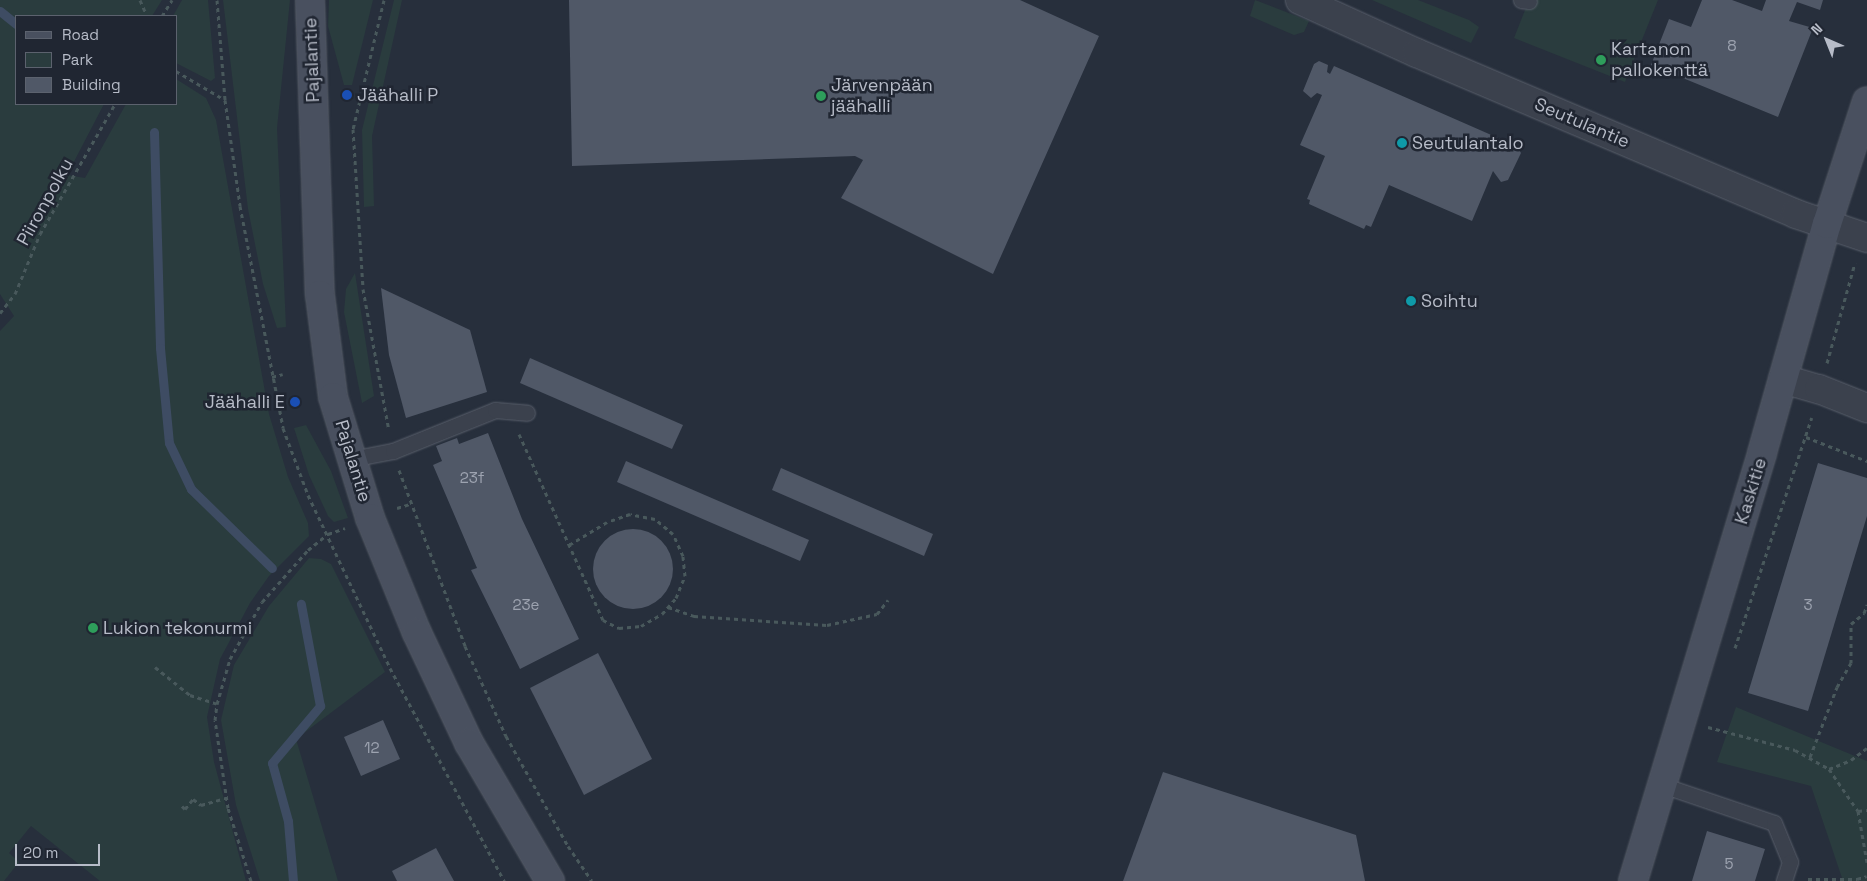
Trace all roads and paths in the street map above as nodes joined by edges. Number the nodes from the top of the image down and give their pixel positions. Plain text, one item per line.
1 (140, 0) edge
2 (172, 0) edge
3 (310, 0) edge
4 (1300, 0) edge
5 (147, 15) edge
6 (163, 15) edge
7 (178, 73) edge
8 (225, 100) dead end
9 (1867, 101) edge
10 (113, 105) edge
11 (1827, 224) junction
12 (1864, 237) edge
13 (0, 314) edge
14 (283, 374) dead end
15 (272, 376) dead end
16 (1783, 380) junction
17 (1819, 388) junction
18 (1867, 408) edge
19 (508, 411) junction
20 (527, 413) dead end
21 (1806, 437) junction
22 (351, 459) junction
23 (1867, 461) edge
24 (328, 534) dead end
25 (569, 545) junction
26 (888, 600) dead end
27 (1867, 605) edge
28 (668, 607) junction
29 (1734, 652) dead end
30 (155, 667) dead end
31 (217, 704) junction
32 (1712, 718) dead end
33 (1682, 721) junction
34 (1709, 727) junction
35 (1706, 735) dead end
36 (1867, 748) edge
37 (1810, 757) junction
38 (1829, 769) junction
39 (1662, 786) junction
40 (226, 798) junction
41 (182, 806) dead end
42 (1867, 810) edge
43 (1858, 811) junction
44 (1867, 862) edge
45 (1867, 876) edge
46 (1785, 880) edge
47 (1813, 880) edge
48 (252, 881) edge
49 (550, 881) edge
50 (1633, 881) edge

1 - 5 path
2 - 6 path
3 - 22 street, Pajalantie
4 - 11 street, Seutulantie
7 - 8 path
9 - 11 street, Kaskitie
10 - 13 path, Piironpolku
11 - 12 street, Seutulantie
11 - 16 street, Kaskitie
12 - 17 path
14 - 15 path
16 - 17 street
16 - 33 street, Kaskitie
17 - 18 street
17 - 21 path
19 - 20 lane
19 - 22 lane
19 - 25 path
21 - 23 path
21 - 29 path
22 - 49 street, Pajalantie
24 - 31 path
25 - 28 path
25 - 28 path
26 - 28 path
27 - 37 path
30 - 31 path
31 - 40 path
32 - 34 path
33 - 34 path
33 - 39 street, Kaskitie
34 - 35 path
34 - 37 path
36 - 38 path
37 - 38 path
38 - 43 path
39 - 46 lane
39 - 50 street, Kaskitie
40 - 41 path
40 - 48 path
42 - 43 path
43 - 44 path
45 - 47 path
46 - 47 path

